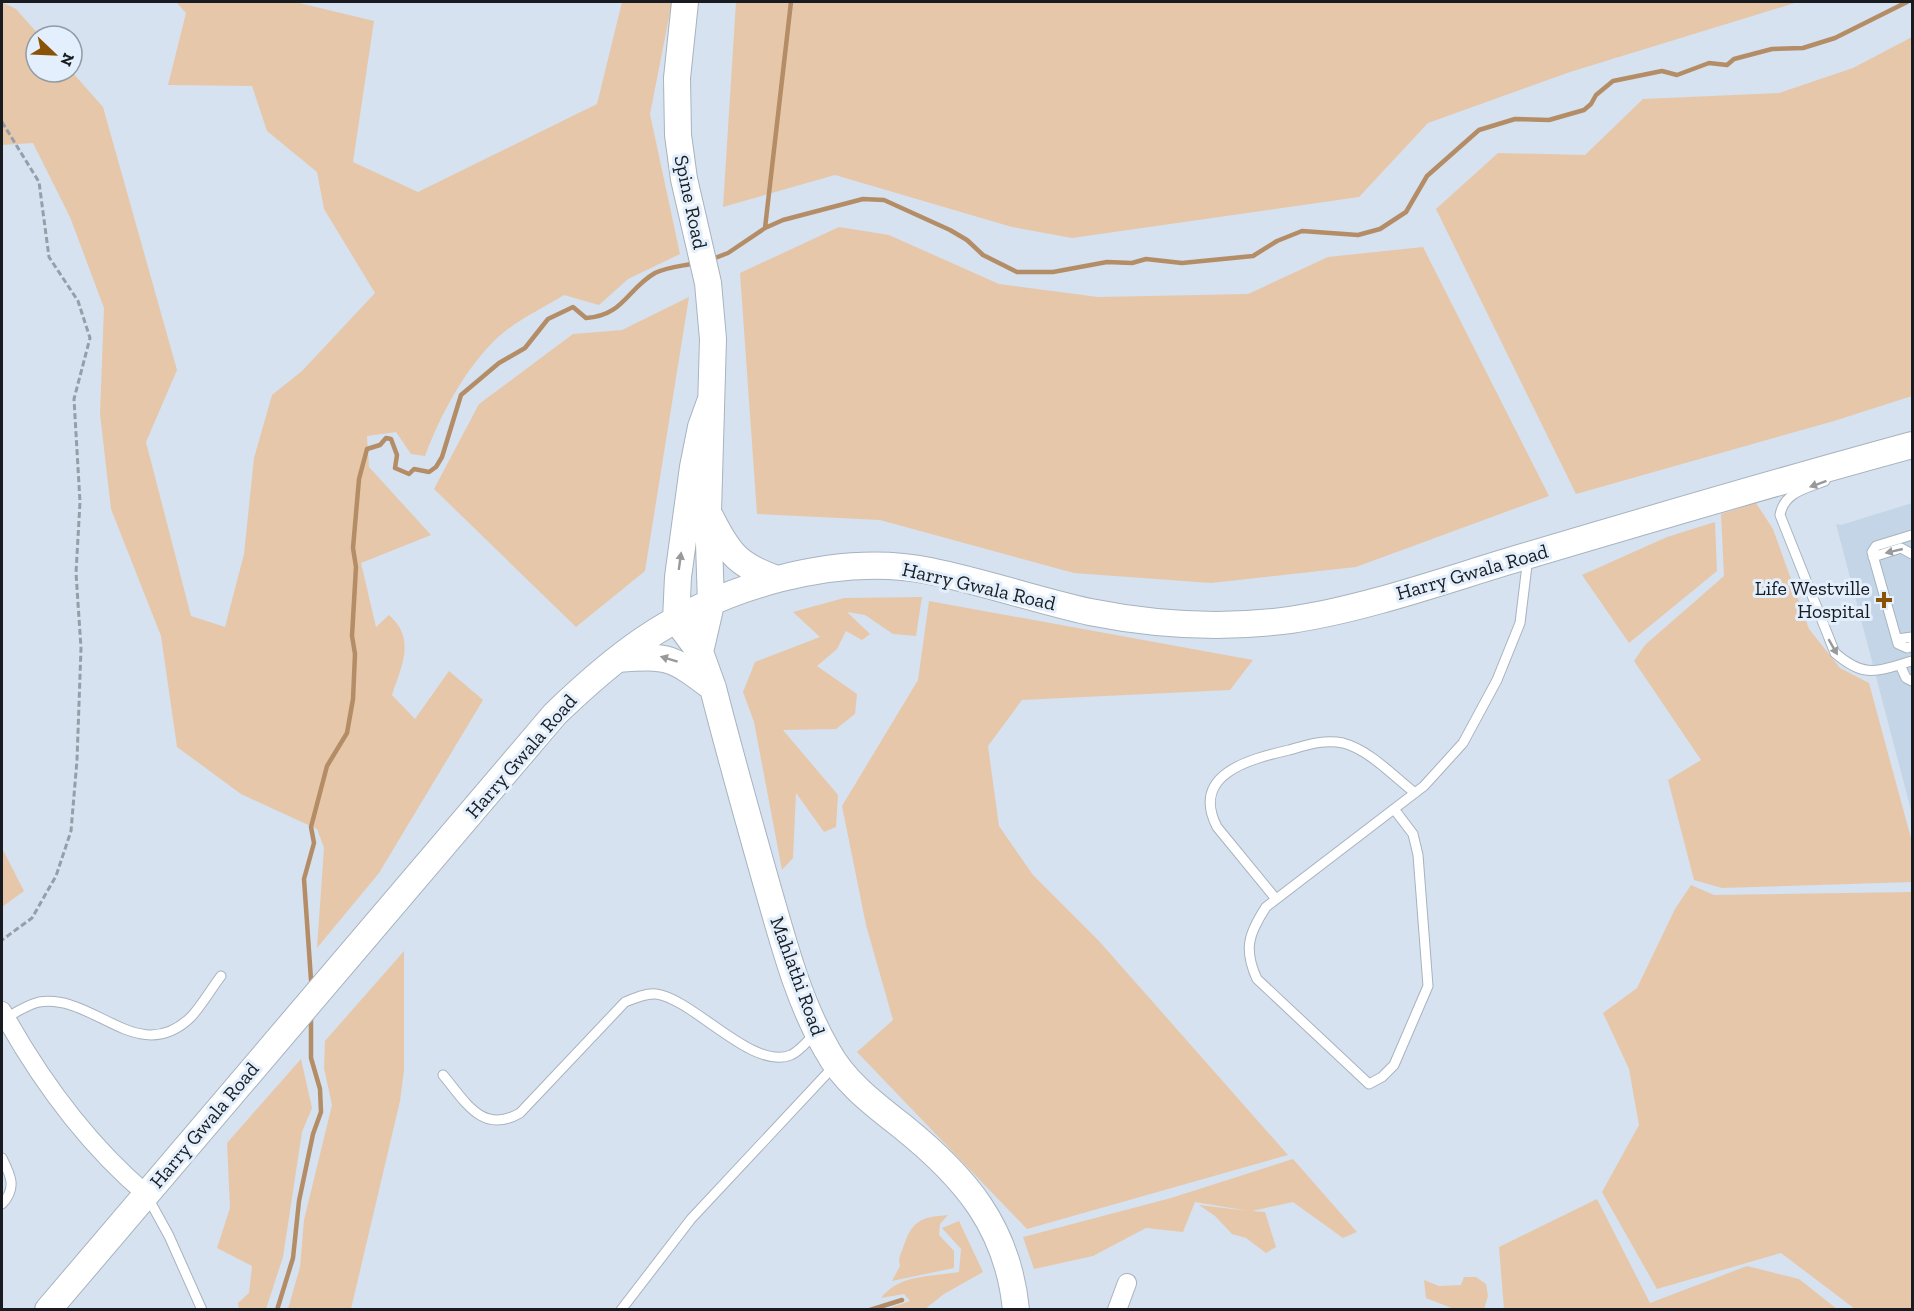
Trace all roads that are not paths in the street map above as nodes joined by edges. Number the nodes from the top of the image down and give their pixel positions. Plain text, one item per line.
1 (684, 2) edge
2 (710, 402) junction
3 (1912, 445) edge
4 (1912, 450) edge
5 (1850, 473) dead end
6 (1831, 479) dead end
7 (708, 512) junction
8 (1912, 535) edge
9 (1912, 554) edge
10 (1528, 556) junction
11 (1873, 557) junction
12 (777, 579) junction
13 (711, 604) junction
14 (676, 620) junction
15 (1912, 637) edge
16 (1897, 639) junction
17 (1912, 646) edge
18 (700, 652) junction
19 (616, 659) junction
20 (1912, 662) edge
21 (1900, 665) junction
22 (1912, 681) edge
23 (713, 688) junction
24 (1414, 793) junction
25 (1394, 809) junction
26 (1276, 899) junction
27 (221, 976) dead end
28 (4, 1014) edge
29 (817, 1032) junction
30 (836, 1064) junction
31 (443, 1075) dead end
32 (2, 1158) edge
33 (146, 1194) junction
34 (2, 1204) edge
35 (1127, 1283) dead end
36 (48, 1310) edge
37 (202, 1310) edge
38 (621, 1310) edge
39 (1016, 1310) edge
40 (1117, 1310) edge

1 - 2 main road, Spine Road
2 - 7 main road, Spine Road
14 -> 2 main road, Spine Road
3 - 10 main road, Harry Gwala Road
4 - 5 lane
6 -> 21 lane
7 - 12 main road
7 - 13 main road, Spine Road
8 - 11 lane
9 -> 11 lane
10 - 12 main road, Harry Gwala Road
10 - 24 lane
11 - 16 lane
12 - 13 main road, Harry Gwala Road
13 - 14 main road, Harry Gwala Road
13 - 18 main road
14 - 18 main road, Mahlathi Road
14 - 19 main road, Harry Gwala Road
15 - 16 lane
16 - 17 lane
18 - 23 main road, Mahlathi Road
23 -> 19 main road
19 - 33 main road, Harry Gwala Road
20 - 21 lane
21 - 22 lane
23 - 29 main road, Mahlathi Road
24 - 25 lane
24 - 26 lane
25 - 26 lane
25 - 26 lane
27 - 28 lane
28 - 33 street
29 - 30 main road, Mahlathi Road
29 - 31 lane
30 - 38 lane
30 - 39 main road, Mahlathi Road
32 - 34 lane
33 - 36 main road, Harry Gwala Road
33 - 37 lane
35 - 40 street

